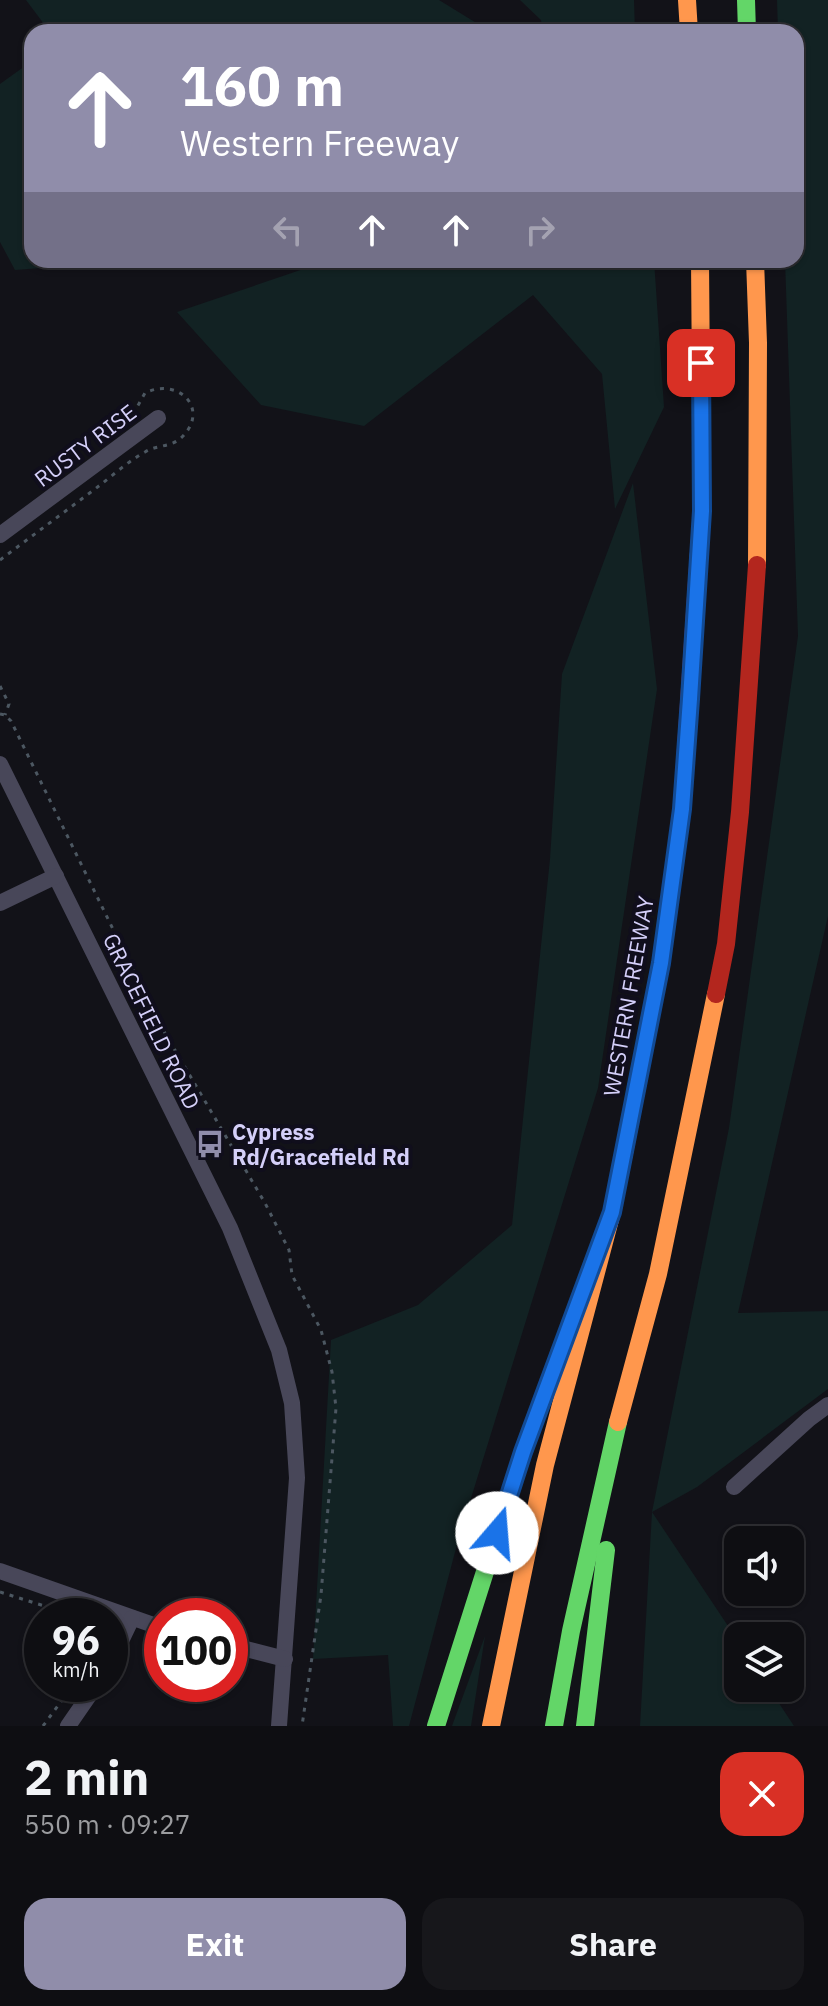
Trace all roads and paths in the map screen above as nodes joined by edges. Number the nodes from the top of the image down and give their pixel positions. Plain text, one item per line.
1 (687, 0) edge
2 (746, 0) edge
3 (688, 24) edge
4 (747, 24) edge
5 (700, 268) edge
6 (755, 268) edge
7 (158, 418) dead end
8 (0, 535) edge
9 (0, 686) edge
10 (5, 715) dead end
11 (0, 764) edge
12 (56, 876) junction
13 (0, 903) edge
14 (612, 1212) junction
15 (626, 1386) junction
16 (828, 1405) edge
17 (734, 1487) dead end
18 (0, 1571) edge
19 (0, 1592) edge
20 (24, 1600) edge
21 (132, 1618) junction
22 (144, 1622) edge
23 (128, 1626) edge
24 (248, 1650) edge
25 (285, 1659) junction
26 (61, 1702) edge
27 (85, 1702) edge
28 (43, 1726) edge
29 (68, 1726) edge
30 (279, 1726) edge
31 (436, 1726) edge
32 (491, 1726) edge
33 (554, 1726) edge
34 (585, 1726) edge

1 - 3 highway
2 - 4 highway
5 - 14 highway, WESTERN FREEWAY
6 - 15 highway
7 - 8 street, RUSTY RISE
9 - 10 path
11 - 12 street, GRACEFIELD ROAD
12 - 13 street
12 - 25 street, GRACEFIELD ROAD
14 - 31 highway
14 - 32 highway, WESTERN FREEWAY
15 - 33 highway
15 - 34 highway
16 - 17 street
18 - 21 street
19 - 20 path
21 - 22 street
21 - 23 street
24 - 25 street
25 - 30 street, GRACEFIELD ROAD
26 - 28 path
27 - 29 street

